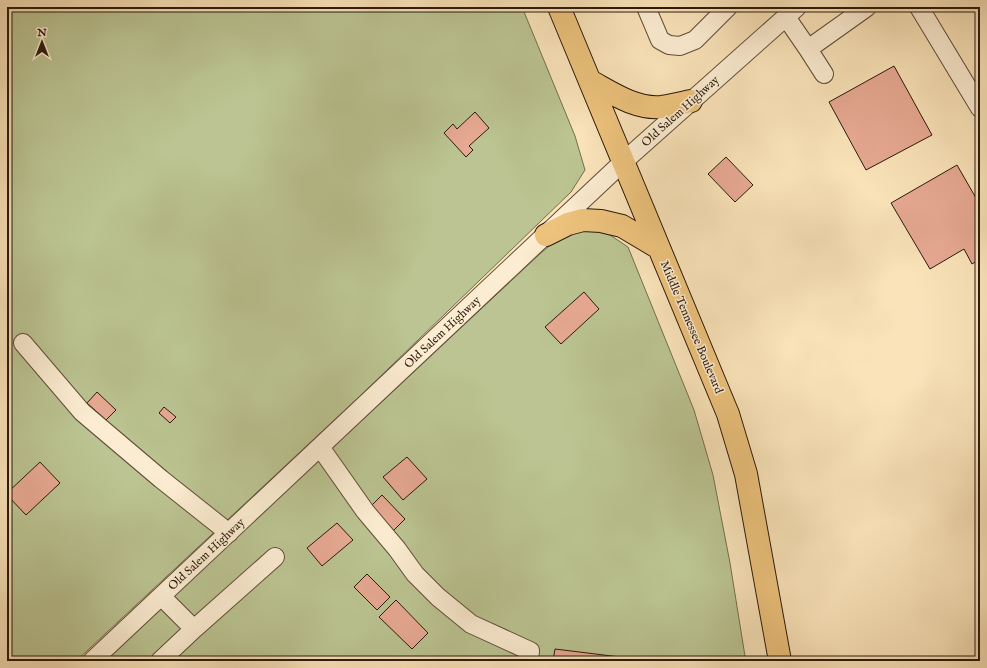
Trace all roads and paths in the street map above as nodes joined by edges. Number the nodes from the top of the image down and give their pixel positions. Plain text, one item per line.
1 (559, 7) edge
2 (646, 7) edge
3 (728, 7) edge
4 (867, 7) edge
5 (918, 7) edge
6 (791, 12) edge
7 (808, 49) junction
8 (824, 74) dead end
9 (590, 81) junction
10 (692, 101) junction
11 (980, 108) edge
12 (623, 162) junction
13 (546, 235) junction
14 (659, 248) junction
15 (23, 343) dead end
16 (320, 447) junction
17 (229, 533) junction
18 (275, 557) dead end
19 (161, 596) junction
20 (194, 629) junction
21 (92, 661) edge
22 (160, 661) edge
23 (529, 661) edge
24 (780, 661) edge

1 - 9 main road, Middle Tennessee Boulevard
2 - 3 street
4 - 7 street
5 - 11 street
6 - 7 street
6 - 10 street, Old Salem Highway
7 - 8 street
9 - 10 main road
9 - 12 main road, Middle Tennessee Boulevard
10 - 12 street, Old Salem Highway
12 - 13 street, Old Salem Highway
12 - 14 main road, Middle Tennessee Boulevard
13 - 14 main road
13 - 16 street, Old Salem Highway
14 - 24 main road, Middle Tennessee Boulevard
15 - 17 street
16 - 17 street, Old Salem Highway
16 - 23 street
17 - 19 street, Old Salem Highway
18 - 20 street
19 - 20 street
19 - 21 street, Old Salem Highway
20 - 22 street

